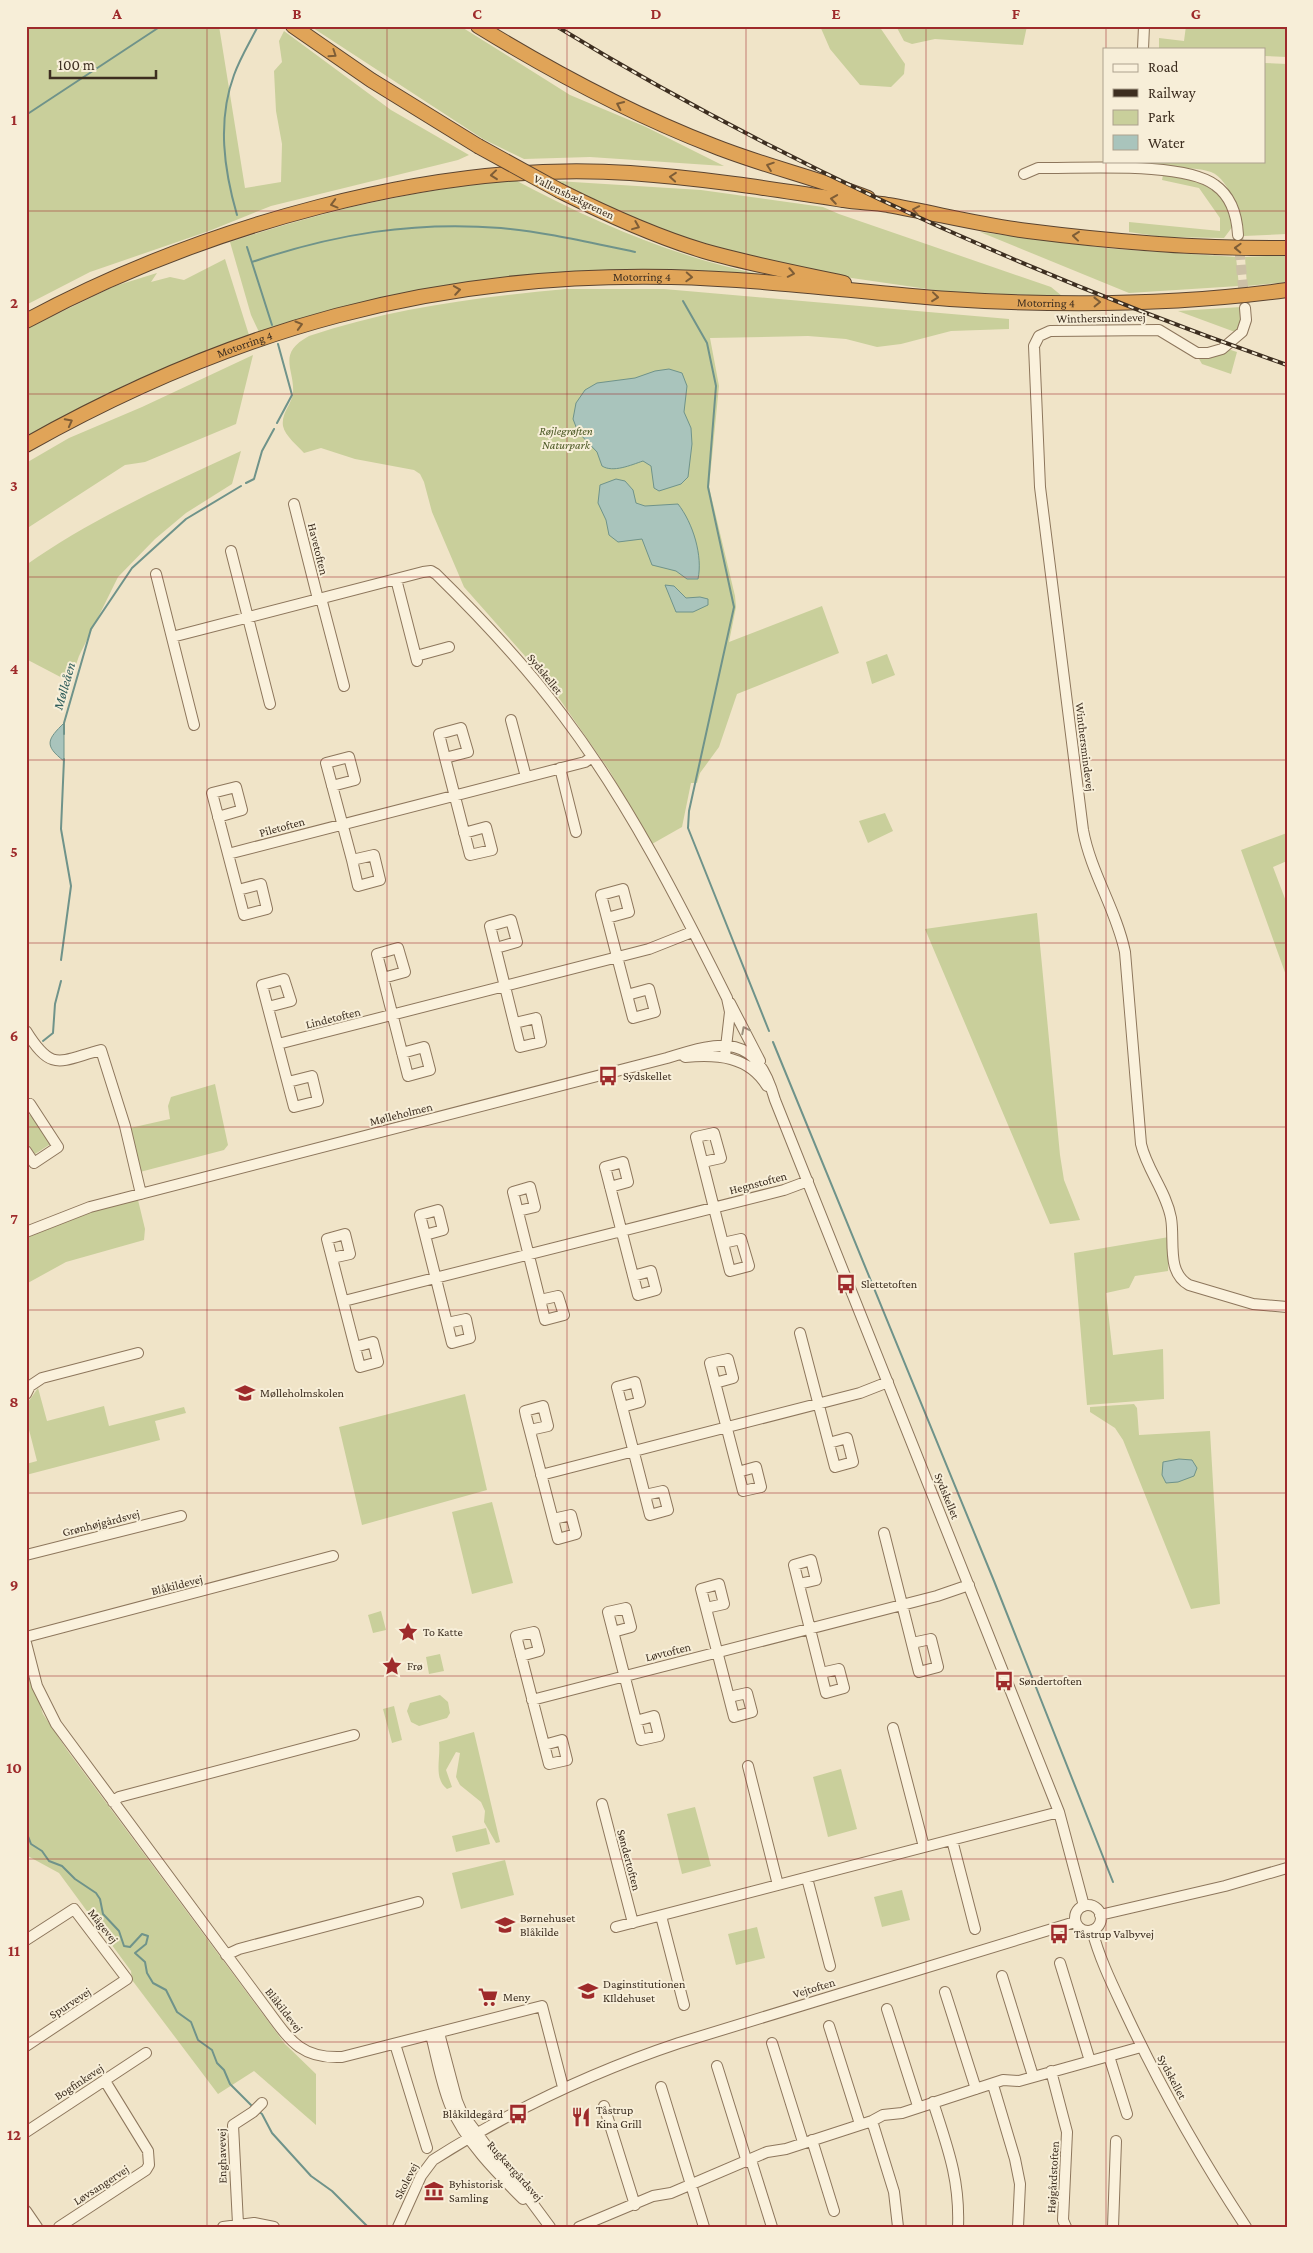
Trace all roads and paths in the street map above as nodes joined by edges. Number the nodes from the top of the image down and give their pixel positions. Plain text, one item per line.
1 (293, 26) edge
2 (478, 26) edge
3 (1144, 26) edge
4 (1143, 48) edge
5 (1137, 165) edge
6 (1024, 174) dead end
7 (883, 204) junction
8 (1238, 235) tunnel mouth
9 (1287, 248) edge
10 (1287, 290) edge
11 (886, 292) junction
12 (1245, 308) tunnel mouth
13 (26, 321) edge
14 (26, 445) edge
15 (294, 504) dead end
16 (231, 550) dead end
17 (156, 574) dead end
18 (396, 579) junction
19 (320, 599) junction
20 (248, 617) junction
21 (172, 637) junction
22 (449, 647) dead end
23 (344, 686) dead end
24 (270, 704) dead end
25 (511, 720) dead end
26 (194, 726) dead end
27 (592, 757) junction
28 (445, 758) dead end
29 (560, 768) junction
30 (526, 777) junction
31 (332, 786) dead end
32 (454, 795) junction
33 (218, 817) dead end
34 (342, 825) junction
35 (576, 832) dead end
36 (464, 833) dead end
37 (228, 854) junction
38 (352, 860) dead end
39 (238, 890) dead end
40 (607, 918) dead end
41 (692, 932) junction
42 (496, 948) dead end
43 (617, 957) junction
44 (383, 978) dead end
45 (506, 986) junction
46 (627, 995) dead end
47 (727, 998) junction
48 (268, 1007) dead end
49 (393, 1016) junction
50 (514, 1023) dead end
51 (26, 1031) edge
52 (278, 1044) junction
53 (726, 1045) junction
54 (402, 1053) dead end
55 (725, 1056) junction
56 (667, 1058) junction
57 (761, 1065) junction
58 (288, 1082) dead end
59 (775, 1100) junction
60 (26, 1106) edge
61 (26, 1151) edge
62 (703, 1162) dead end
63 (808, 1181) junction
64 (610, 1187) dead end
65 (140, 1194) junction
66 (714, 1207) junction
67 (518, 1211) dead end
68 (622, 1231) junction
69 (26, 1232) edge
70 (425, 1235) dead end
71 (723, 1243) dead end
72 (529, 1254) junction
73 (332, 1258) dead end
74 (633, 1276) dead end
75 (435, 1278) junction
76 (540, 1300) dead end
77 (344, 1301) junction
78 (1287, 1307) edge
79 (447, 1324) dead end
80 (800, 1333) dead end
81 (355, 1347) dead end
82 (138, 1353) dead end
83 (888, 1382) junction
84 (715, 1383) dead end
85 (26, 1394) edge
86 (818, 1404) junction
87 (622, 1406) dead end
88 (727, 1427) junction
89 (530, 1430) dead end
90 (829, 1443) dead end
91 (634, 1451) junction
92 (738, 1472) dead end
93 (542, 1475) junction
94 (645, 1495) dead end
95 (181, 1516) dead end
96 (553, 1519) dead end
97 (884, 1532) dead end
98 (26, 1554) edge
99 (333, 1556) dead end
100 (799, 1584) dead end
101 (969, 1585) junction
102 (902, 1605) junction
103 (706, 1608) dead end
104 (810, 1629) junction
105 (613, 1632) dead end
106 (26, 1637) edge
107 (26, 1643) edge
108 (912, 1643) dead end
109 (717, 1652) junction
110 (521, 1656) dead end
111 (821, 1673) dead end
112 (624, 1676) junction
113 (729, 1697) dead end
114 (532, 1700) junction
115 (636, 1721) dead end
116 (893, 1728) dead end
117 (354, 1735) dead end
118 (544, 1745) dead end
119 (748, 1766) dead end
120 (113, 1802) junction
121 (602, 1804) dead end
122 (1059, 1812) junction
123 (952, 1840) junction
124 (924, 1847) junction
125 (1287, 1868) edge
126 (807, 1878) junction
127 (778, 1885) junction
128 (418, 1902) dead end
129 (1084, 1906) junction
130 (1100, 1915) junction
131 (660, 1916) junction
132 (1075, 1922) junction
133 (633, 1923) junction
134 (616, 1927) dead end
135 (976, 1929) dead end
136 (1092, 1930) junction
137 (26, 1940) edge
138 (226, 1955) junction
139 (1060, 1963) dead end
140 (830, 1966) dead end
141 (1002, 1976) dead end
142 (127, 1979) joint
143 (945, 1992) dead end
144 (684, 2005) dead end
145 (887, 2009) dead end
146 (829, 2026) dead end
147 (435, 2034) junction
148 (772, 2043) dead end
149 (396, 2044) junction
150 (26, 2046) edge
151 (1141, 2047) junction
152 (146, 2054) dead end
153 (1109, 2056) junction
154 (1090, 2061) junction
155 (717, 2066) dead end
156 (1051, 2071) junction
157 (1033, 2076) junction
158 (105, 2081) junction
159 (993, 2085) junction
160 (563, 2087) junction
161 (661, 2087) dead end
162 (976, 2089) junction
163 (933, 2102) junction
164 (604, 2106) dead end
165 (918, 2106) junction
166 (258, 2107) dead end
167 (1127, 2114) dead end
168 (872, 2121) junction
169 (860, 2124) junction
170 (26, 2132) edge
171 (474, 2136) junction
172 (807, 2141) junction
173 (1116, 2141) dead end
174 (427, 2148) dead end
175 (749, 2161) junction
176 (691, 2184) junction
177 (635, 2205) junction
178 (26, 2211) edge
179 (834, 2211) dead end
180 (547, 2223) edge
181 (238, 2224) junction
182 (37, 2227) edge
183 (59, 2227) edge
184 (223, 2227) edge
185 (274, 2227) edge
186 (398, 2227) edge
187 (579, 2227) edge
188 (704, 2227) edge
189 (772, 2227) edge
190 (898, 2227) edge
191 (958, 2227) edge
192 (1018, 2227) edge
193 (1066, 2227) edge
194 (1113, 2227) edge
195 (1246, 2227) edge

1 -> 11 highway, Vallensbækgrenen, bridge
7 -> 2 highway
3 - 4 street
5 - 6 street
5 - 8 street
9 -> 7 highway
7 -> 13 highway
11 -> 10 highway, Motorring 4
14 -> 11 highway, Motorring 4
12 - 78 street, Winthersmindevej
15 - 19 street, Havetoften
16 - 20 street
17 - 21 street
18 - 19 street
18 - 22 street
18 - 27 street, Sydskellet
19 - 20 street
19 - 23 street, Havetoften
20 - 21 street
20 - 24 street
21 - 26 street
25 - 30 street
27 - 29 street, Piletoften
27 - 41 street, Sydskellet
28 - 32 street
29 - 30 street, Piletoften
29 - 35 street
30 - 32 street, Piletoften
31 - 34 street
32 - 34 street, Piletoften
32 - 36 street
33 - 37 street
34 - 37 street, Piletoften
34 - 38 street
37 - 39 street
40 - 43 street
41 - 43 street, Lindetoften
41 - 47 street, Sydskellet
42 - 45 street
43 - 45 street, Lindetoften
43 - 46 street
44 - 49 street
45 - 49 street, Lindetoften
45 - 50 street
47 - 53 street, Sydskellet
57 -> 47 street, Sydskellet
48 - 52 street
49 - 52 street, Lindetoften
49 - 54 street
51 - 65 street
52 - 58 street
53 - 55 street, Sydskellet
53 - 56 street, Mølleholmen
53 - 57 street, Sydskellet
55 - 56 street, Mølleholmen
55 - 59 street, Sydskellet
56 - 65 street, Mølleholmen
57 - 59 street, Sydskellet
59 - 63 street, Sydskellet
60 - 61 street
62 - 66 street
63 - 66 street, Hegnstoften
63 - 83 street, Sydskellet
64 - 68 street
65 - 69 street, Mølleholmen
66 - 68 street, Hegnstoften
66 - 71 street
67 - 72 street
68 - 72 street, Hegnstoften
68 - 74 street
70 - 75 street
72 - 75 street, Hegnstoften
72 - 76 street
73 - 77 street
75 - 77 street, Hegnstoften
75 - 79 street
77 - 81 street
80 - 86 street
82 - 85 street
83 - 86 street
83 - 101 street, Sydskellet
84 - 88 street
86 - 88 street
86 - 90 street
87 - 91 street
88 - 91 street
88 - 92 street
89 - 93 street
91 - 93 street
91 - 94 street
93 - 96 street
95 - 98 street, Grønhøjgårdsvej
97 - 102 street
99 - 106 street, Blåkildevej
100 - 104 street
101 - 102 street, Løvtoften
101 - 122 street, Sydskellet
102 - 104 street, Løvtoften
102 - 108 street
103 - 109 street
104 - 109 street, Løvtoften
104 - 111 street
105 - 112 street
107 - 120 street, Blåkildevej
109 - 112 street, Løvtoften
109 - 113 street
110 - 114 street
112 - 114 street, Løvtoften
112 - 115 street
114 - 118 street
116 - 124 street
117 - 120 street
119 - 127 street
120 - 138 street, Blåkildevej
121 - 133 street, Søndertoften
122 - 123 street
122 - 129 street, Sydskellet
123 - 124 street
123 - 135 street
124 - 126 street
125 - 130 street
126 - 127 street
126 - 140 street
127 - 131 street
128 - 138 street
129 - 130 street
129 - 132 street
130 - 136 street
131 - 133 street
131 - 144 street
132 - 136 street
132 - 160 street, Vejtoften
133 - 134 street
136 - 151 street, Sydskellet
137 - 142 street, Mågevej
138 - 149 street, Blåkildevej
139 - 154 street
141 - 157 street
142 - 150 street, Spurvevej
143 - 162 street
145 - 165 street
146 - 169 street
147 - 149 street, Blåkildevej
147 - 160 street, Blåkildevej
147 - 171 street
148 - 172 street
149 - 174 street
151 - 153 street
151 - 195 street, Sydskellet
152 - 158 street, Bogfinkevej
153 - 154 street
153 - 167 street
154 - 156 street
155 - 175 street
156 - 157 street
156 - 193 street, Højgårdstoften
157 - 159 street
158 - 170 street, Bogfinkevej
158 - 183 street, Løvsangervej
159 - 162 street
159 - 192 street
160 - 171 street, Vejtoften
161 - 176 street
162 - 163 street
163 - 165 street
163 - 191 street
164 - 177 street
165 - 168 street
166 - 181 street, Enghavevej
168 - 169 street
168 - 190 street
169 - 172 street
171 - 180 street, Rugkærgårdsvej
171 - 186 street, Skolevej
172 - 175 street
172 - 179 street
173 - 194 street
175 - 176 street
175 - 189 street
176 - 177 street
176 - 188 street
177 - 187 street
178 - 182 street
181 - 184 street
181 - 185 street

